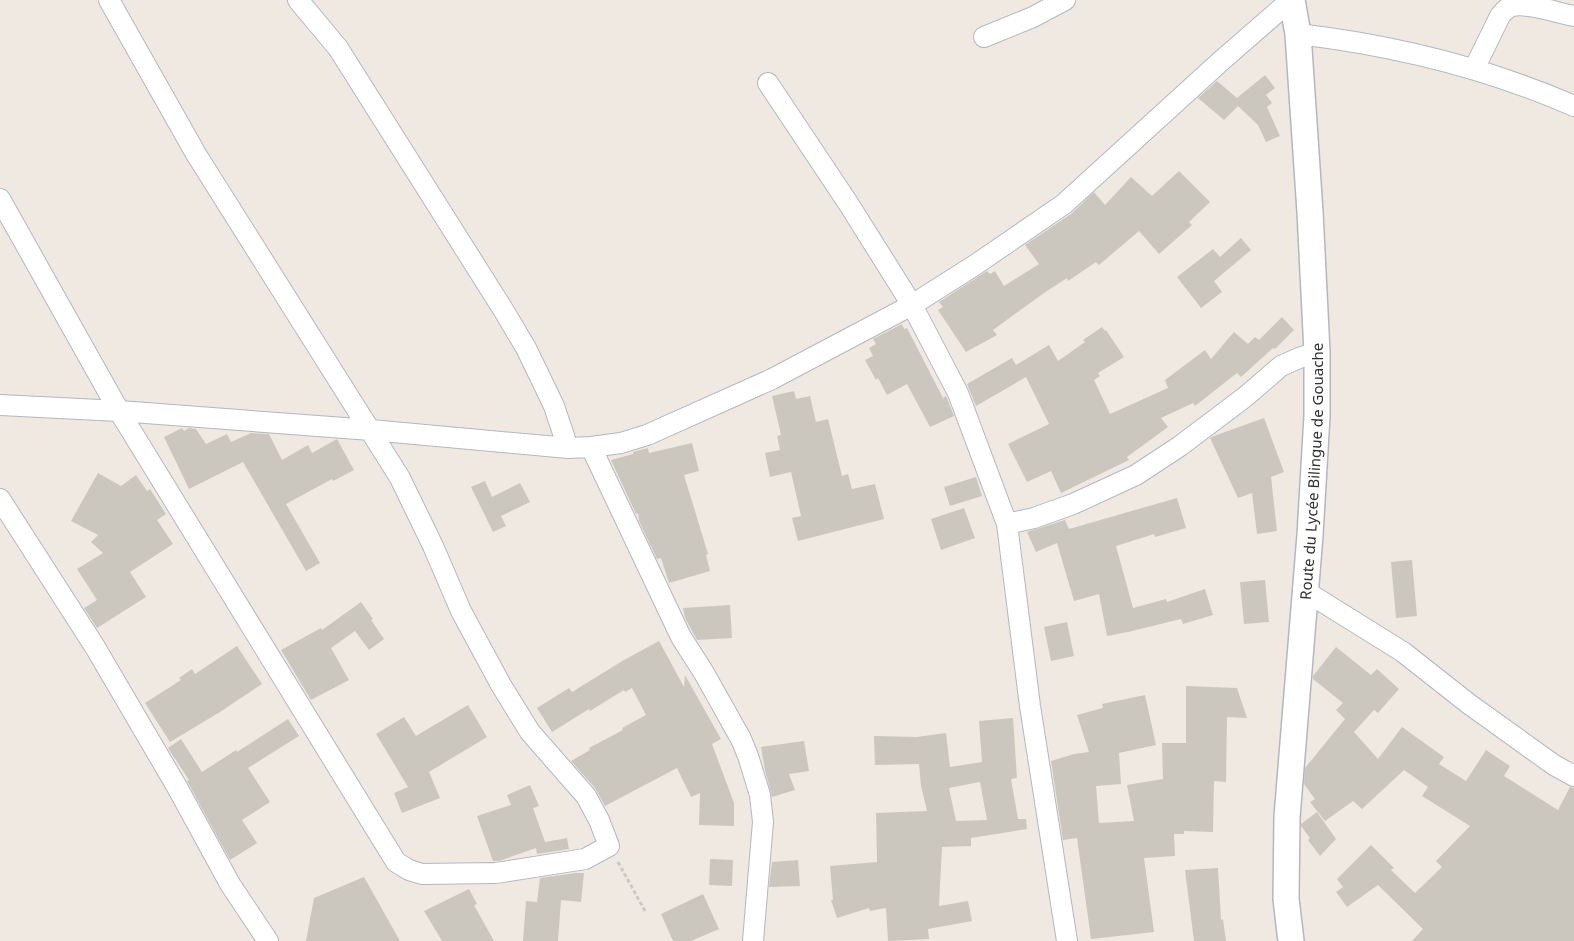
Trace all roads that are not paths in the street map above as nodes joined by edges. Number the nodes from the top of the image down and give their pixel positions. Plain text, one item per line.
1 (109, 0) edge
2 (298, 0) edge
3 (1065, 0) edge
4 (1291, 0) edge
5 (1574, 16) edge
6 (1298, 34) junction
7 (984, 37) dead end
8 (1474, 69) junction
9 (768, 83) dead end
10 (1574, 106) edge
11 (0, 199) edge
12 (912, 305) junction
13 (1317, 352) junction
14 (0, 405) edge
15 (119, 411) junction
16 (371, 430) junction
17 (591, 447) junction
18 (568, 448) junction
19 (0, 499) edge
20 (1007, 524) junction
21 (1306, 590) junction
22 (1574, 776) edge
23 (268, 941) edge
24 (753, 941) edge
25 (1067, 941) edge
26 (1291, 941) edge

1 - 16 street
2 - 18 street
3 - 7 street
4 - 6 street, Route du Lycée Bilingue de Gouache
4 - 12 street
5 - 8 street
6 - 8 street
6 - 13 street, Route du Lycée Bilingue de Gouache
8 - 10 street
9 - 12 street
11 - 15 street
12 - 17 street
12 - 20 street
13 - 20 street
13 - 21 street, Route du Lycée Bilingue de Gouache
14 - 15 street
15 - 16 street
15 - 16 street
16 - 18 street
17 - 18 street
17 - 24 street
19 - 23 street
20 - 25 street
21 - 22 street
21 - 26 street, Route du Lycée Bilingue de Gouache

